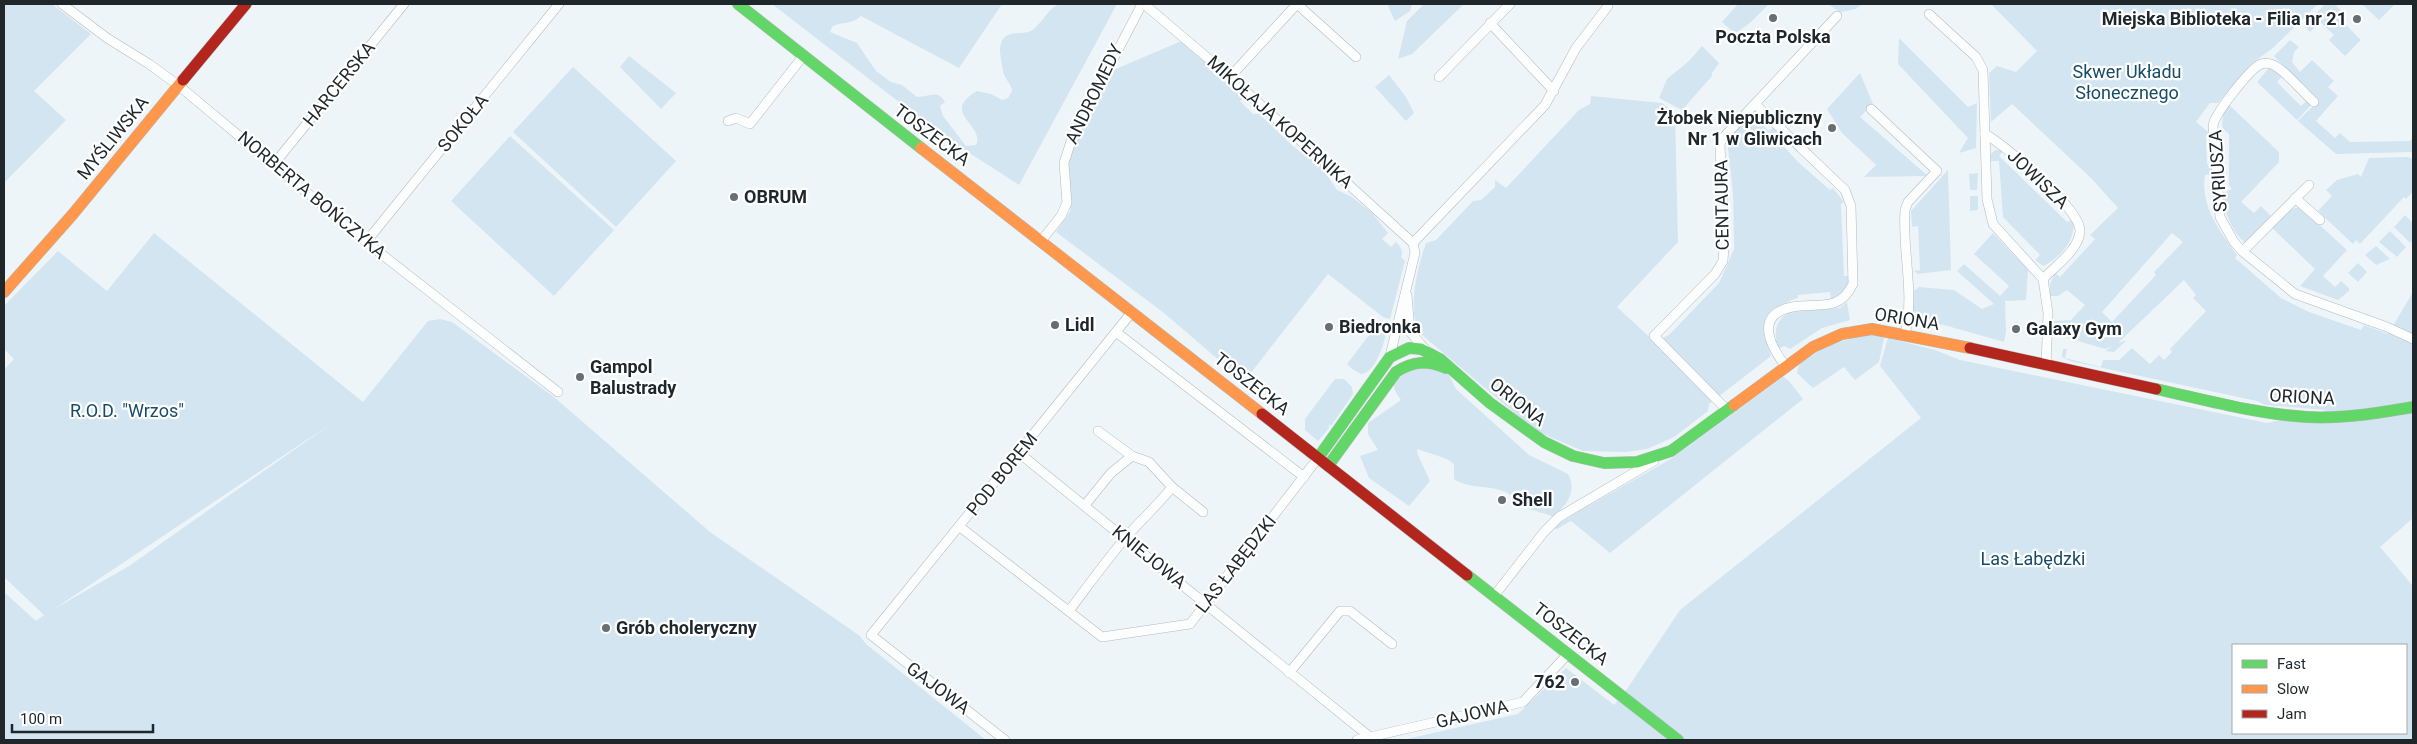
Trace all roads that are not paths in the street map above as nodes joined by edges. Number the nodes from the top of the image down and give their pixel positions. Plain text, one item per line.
1 (62, 4) edge
2 (246, 4) edge
3 (404, 4) edge
4 (559, 4) edge
5 (738, 4) edge
6 (1143, 4) edge
7 (1510, 4) edge
8 (1608, 6) dead end
9 (1929, 14) dead end
10 (1837, 16) dead end
11 (1490, 23) junction
12 (804, 56) junction
13 (1356, 57) dead end
14 (1230, 77) junction
15 (1439, 77) dead end
16 (178, 85) junction
17 (1554, 91) junction
18 (2314, 102) dead end
19 (1755, 104) junction
20 (1871, 109) dead end
21 (728, 121) dead end
22 (1985, 134) junction
23 (274, 164) junction
24 (2309, 185) dead end
25 (2295, 198) junction
26 (2320, 220) dead end
27 (1041, 241) junction
28 (366, 242) junction
29 (1414, 243) junction
30 (2243, 251) junction
31 (2043, 279) junction
32 (1406, 288) junction
33 (4, 292) edge
34 (1132, 312) junction
35 (1116, 332) junction
36 (1410, 332) junction
37 (1905, 334) junction
38 (2413, 339) edge
39 (1394, 349) junction
40 (1426, 350) junction
41 (1411, 358) junction
42 (2046, 366) junction
43 (1786, 367) junction
44 (1455, 373) junction
45 (1367, 386) junction
46 (1381, 391) junction
47 (558, 392) dead end
48 (2413, 407) edge
49 (1728, 412) junction
50 (1098, 431) dead end
51 (1019, 453) junction
52 (1662, 455) junction
53 (1132, 456) junction
54 (1318, 458) junction
55 (1328, 466) junction
56 (1304, 477) junction
57 (1172, 487) junction
58 (1085, 505) junction
59 (1203, 512) dead end
60 (960, 527) junction
61 (1126, 538) junction
62 (1494, 596) junction
63 (1205, 603) junction
64 (1069, 611) junction
65 (871, 636) joint
66 (1392, 644) dead end
67 (1568, 654) junction
68 (1289, 673) junction
69 (1370, 737) junction
70 (1006, 740) edge
71 (1357, 740) edge
72 (1678, 740) edge

1 - 16 street, NORBERTA BOŃCZYKA
2 - 16 street, MYŚLIWSKA
3 - 23 street, HARCERSKA
4 - 28 street, SOKOŁA
5 - 12 street, TOSZECKA
6 - 14 street, MIKOŁAJA KOPERNIKA
6 - 27 street, ANDROMEDY
7 - 11 street
8 - 17 street
9 - 22 street, JOWISZA
10 - 19 street, CENTAURA
11 - 15 street
11 - 17 street
12 - 21 street
12 - 27 street, TOSZECKA
13 - 14 street
14 - 29 street, MIKOŁAJA KOPERNIKA
16 - 23 street, NORBERTA BOŃCZYKA
16 - 33 street, MYŚLIWSKA
17 - 29 street
18 - 30 street, SYRIUSZA
19 - 43 street
19 - 49 street, CENTAURA
20 - 37 street
22 - 31 street, JOWISZA
22 - 31 street, JOWISZA
23 - 28 street, NORBERTA BOŃCZYKA
24 - 25 street
25 - 26 street
25 - 30 street
27 - 34 street, TOSZECKA
28 - 47 street, NORBERTA BOŃCZYKA
29 - 32 street
30 - 38 street, SYRIUSZA
31 - 42 street
32 - 36 street
32 - 39 street
34 - 35 street, POD BOREM
34 - 54 street, TOSZECKA
35 - 51 street, POD BOREM
35 - 56 street
36 - 40 street
36 - 41 street
37 - 42 street, ORIONA
37 - 43 street, ORIONA
39 - 41 street, ORIONA
39 - 45 street
40 - 41 street, ORIONA
40 - 44 street, ORIONA
41 - 44 street, ORIONA
41 - 46 street
42 - 48 street, ORIONA
43 - 49 street, ORIONA
44 - 52 street, ORIONA
45 - 46 street
45 - 54 street
46 - 55 street
49 - 52 street, ORIONA
50 - 53 street
51 - 58 street, KNIEJOWA
51 - 60 street, POD BOREM
52 - 62 street
53 - 57 street
53 - 58 street
54 - 55 street, TOSZECKA
54 - 56 street, LAS ŁABĘDZKI
55 - 62 street, TOSZECKA
56 - 63 street, LAS ŁABĘDZKI
57 - 59 street
57 - 61 street
58 - 61 street, KNIEJOWA
60 - 64 street, LAS ŁABĘDZKI
60 - 65 street, POD BOREM
61 - 63 street, KNIEJOWA
61 - 64 street
62 - 67 street, TOSZECKA
63 - 64 street, LAS ŁABĘDZKI
63 - 68 street, KNIEJOWA
65 - 70 street, GAJOWA
66 - 68 street
67 - 69 street, GAJOWA
67 - 72 street, TOSZECKA
68 - 69 street, KNIEJOWA
69 - 71 street, GAJOWA

